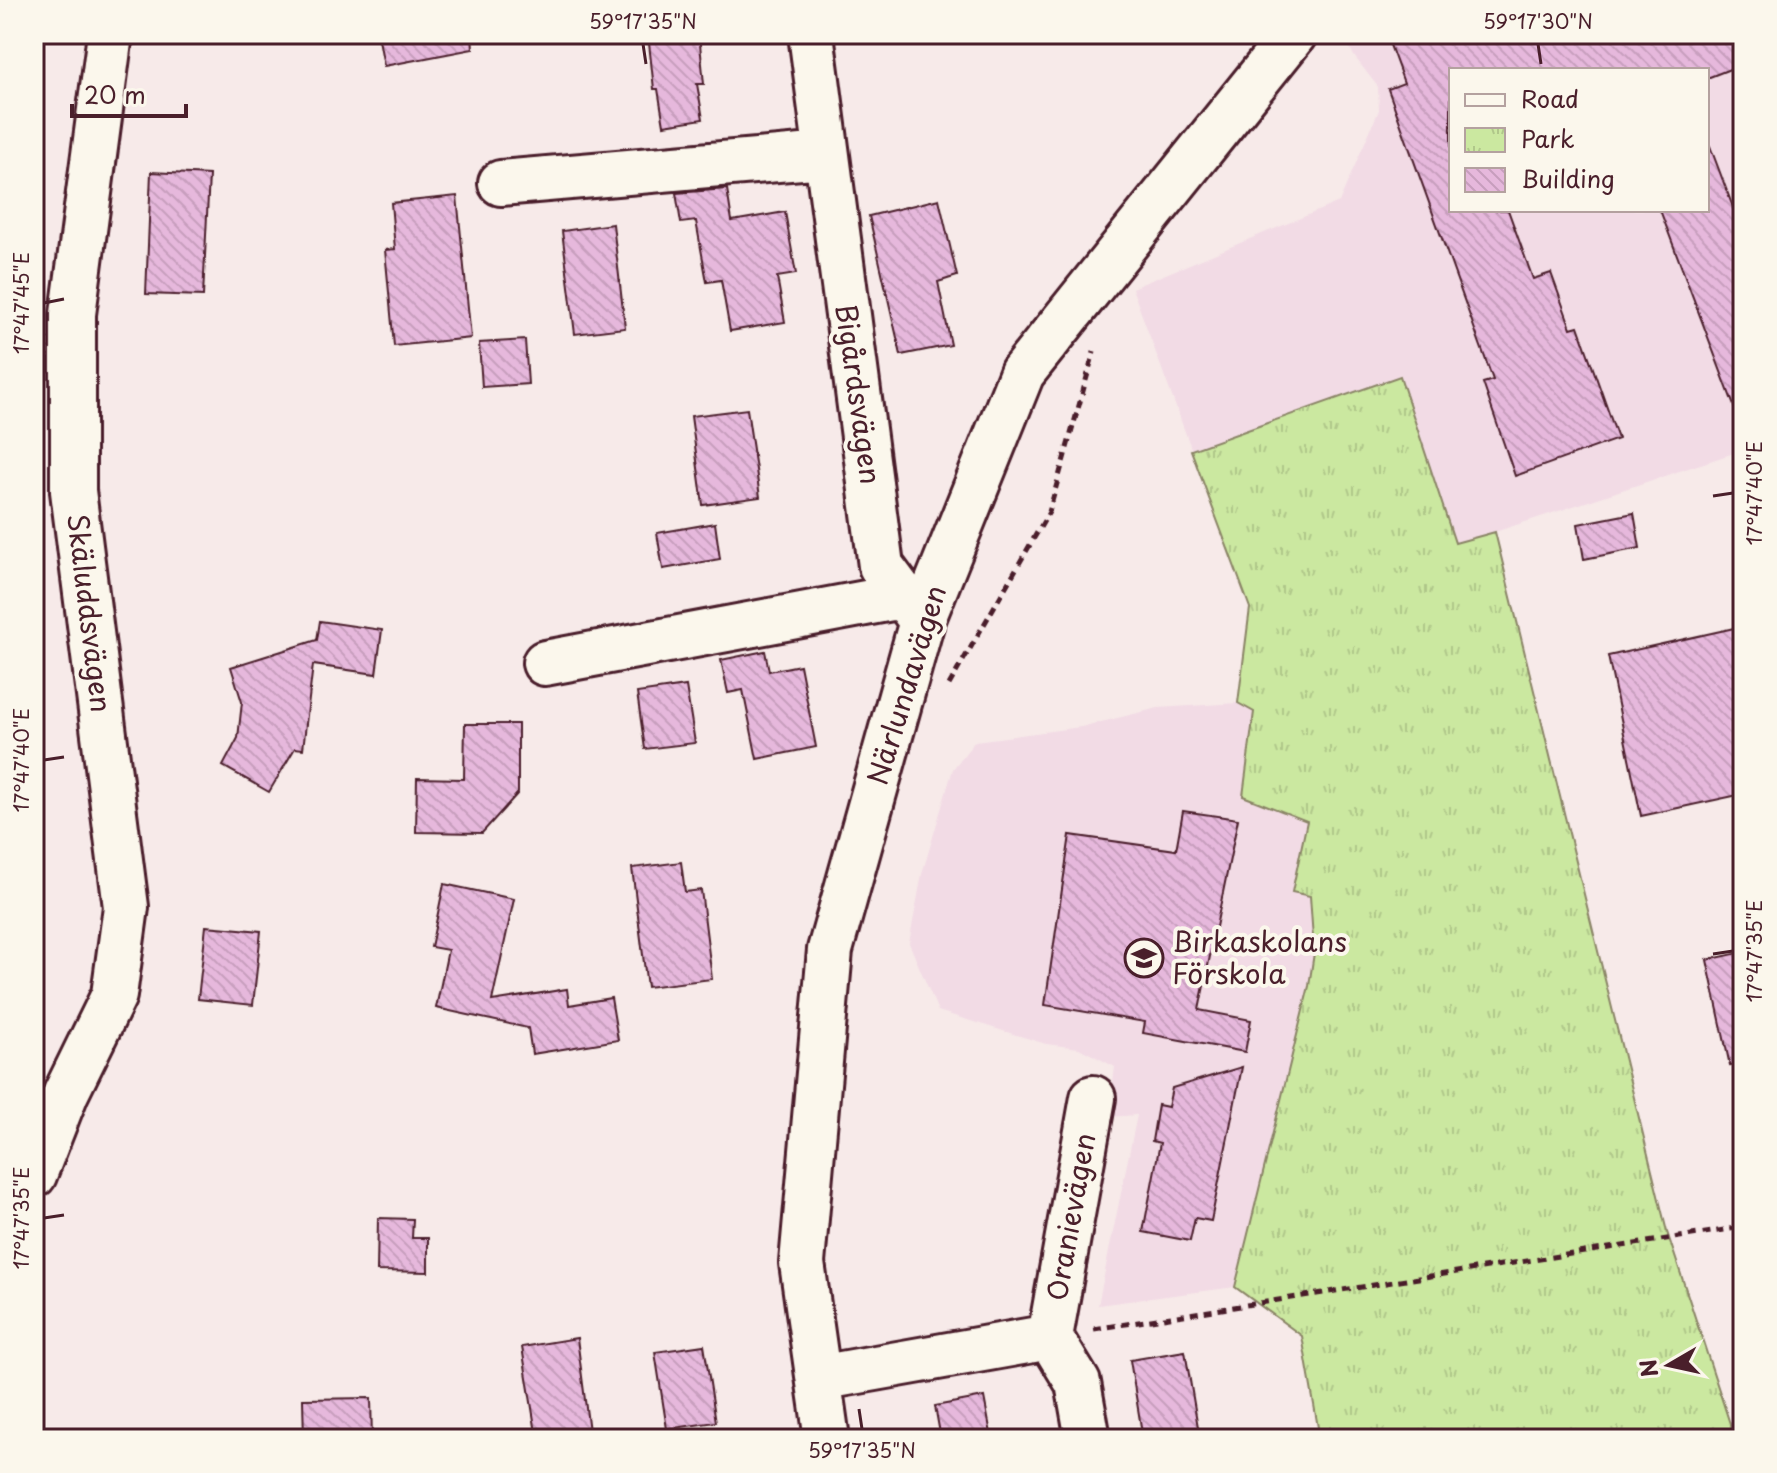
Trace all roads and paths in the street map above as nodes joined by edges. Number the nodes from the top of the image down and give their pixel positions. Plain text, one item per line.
1 (110, 34) edge
2 (811, 34) edge
3 (1294, 34) edge
4 (825, 155) junction
5 (501, 183) dead end
6 (1097, 341) dead end
7 (913, 608) junction
8 (545, 663) dead end
9 (946, 691) dead end
10 (1093, 1098) dead end
11 (34, 1175) edge
12 (1743, 1227) edge
13 (1050, 1337) junction
14 (819, 1378) junction
15 (827, 1439) edge
16 (1088, 1439) edge

1 - 11 street, Skäluddsvägen
2 - 4 street, Bigårdsvägen
3 - 7 street, Närlundavägen
4 - 5 street
4 - 7 street, Bigårdsvägen
6 - 9 path
7 - 8 street
7 - 14 street, Närlundavägen
10 - 13 street, Oranievägen
12 - 13 path
13 - 14 street, Oranievägen
13 - 16 street, Oranievägen
14 - 15 street, Närlundavägen

